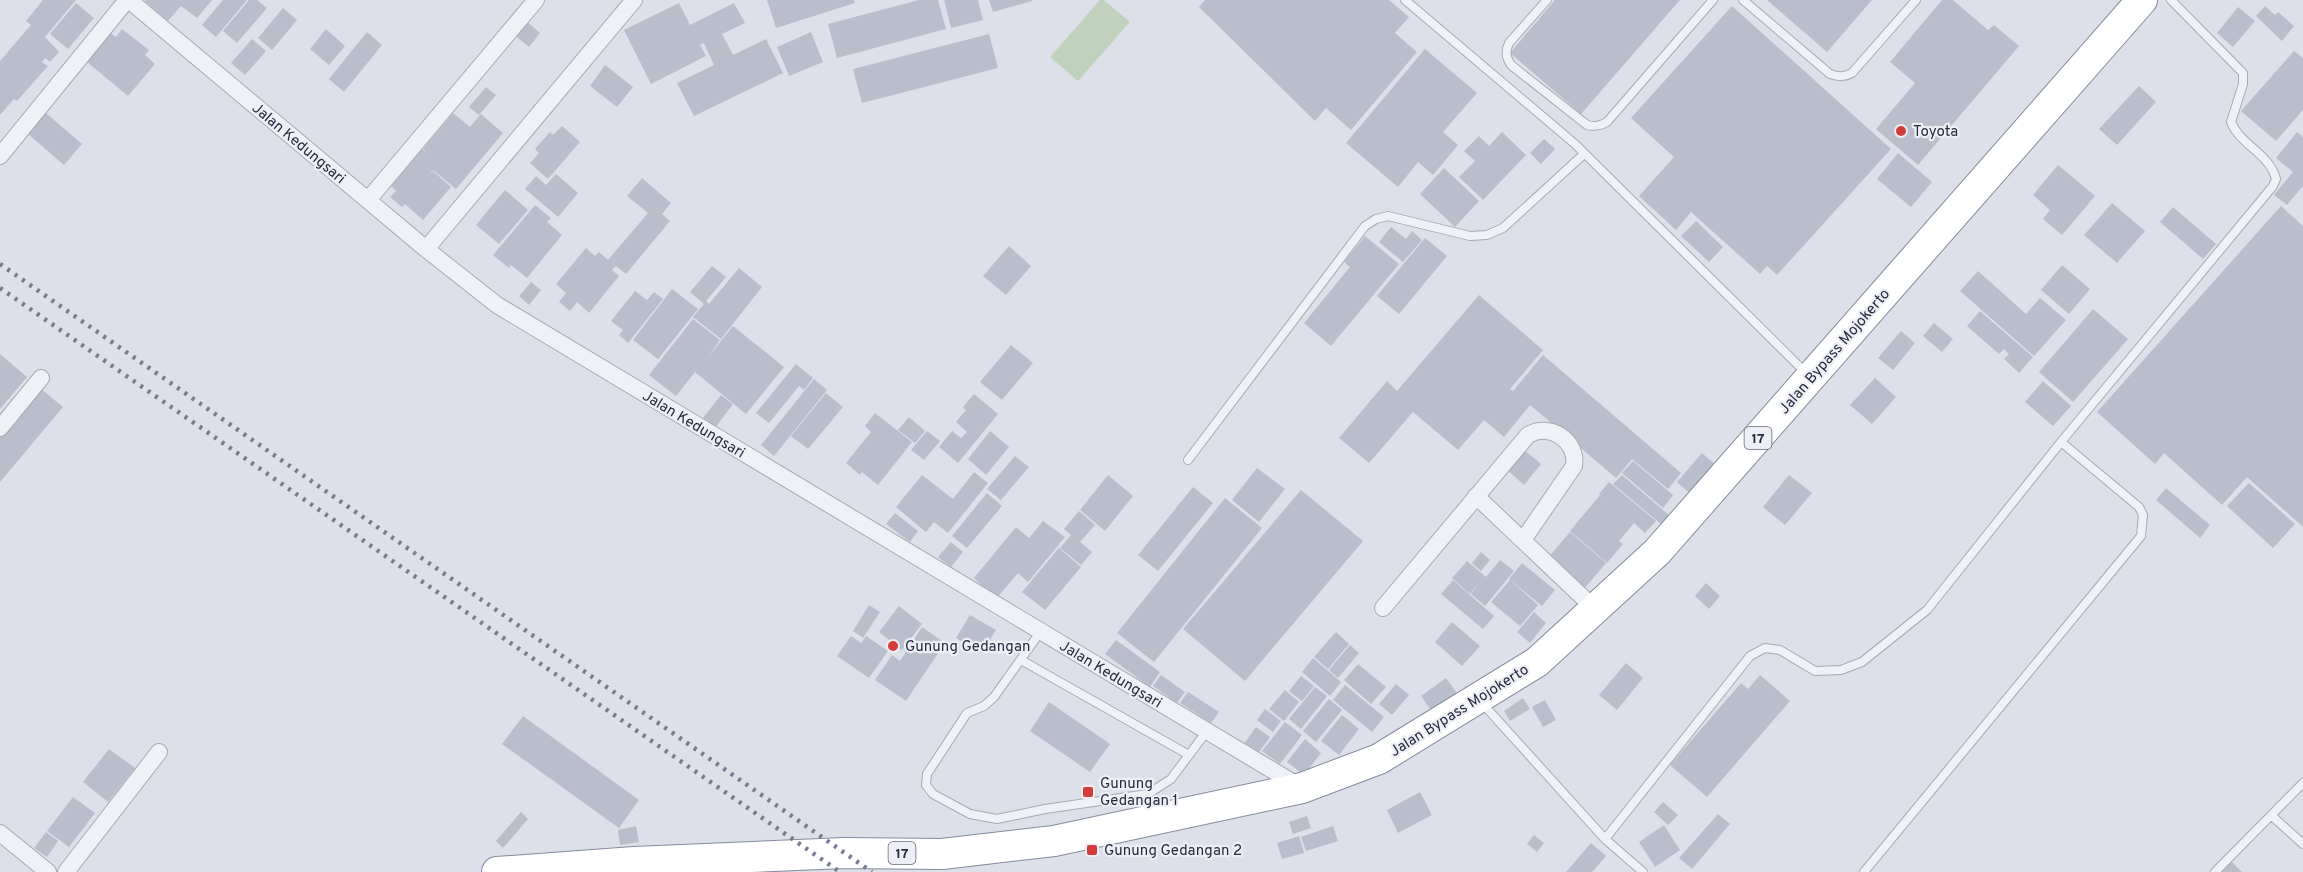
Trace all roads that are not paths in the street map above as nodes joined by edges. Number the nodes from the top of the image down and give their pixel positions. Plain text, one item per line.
1 (128, 0) edge
2 (536, 0) edge
3 (634, 0) edge
4 (1405, 0) edge
5 (1547, 0) edge
6 (1713, 0) edge
7 (1743, 0) edge
8 (1916, 0) edge
9 (2142, 0) edge
10 (2171, 0) edge
11 (1584, 154) junction
12 (0, 156) edge
13 (368, 201) junction
14 (426, 249) junction
15 (41, 378) dead end
16 (1811, 378) junction
17 (0, 428) edge
18 (2061, 442) junction
19 (1188, 460) dead end
20 (1476, 496) junction
21 (1523, 540) junction
22 (1383, 608) dead end
23 (1594, 608) junction
24 (1041, 631) junction
25 (1021, 660) junction
26 (1478, 698) junction
27 (1207, 731) junction
28 (159, 752) dead end
29 (1189, 755) junction
30 (2303, 783) edge
31 (1302, 788) junction
32 (2272, 816) junction
33 (0, 833) edge
34 (1605, 839) junction
35 (2303, 844) edge
36 (48, 872) edge
37 (66, 872) edge
38 (497, 872) edge
39 (1643, 872) edge
40 (1864, 872) edge
41 (2215, 872) edge

1 - 12 street
1 - 13 street, Jalan Kedungsari
2 - 13 street
3 - 14 street
4 - 11 lane
5 - 6 lane
7 - 8 lane
9 - 16 highway, Jalan Bypass Mojokerto / 17
10 - 18 lane
11 - 16 lane
11 - 19 lane
13 - 14 street, Jalan Kedungsari
14 - 24 street, Jalan Kedungsari
15 - 17 street
16 - 23 highway, Jalan Bypass Mojokerto / 17
18 - 34 lane
18 - 40 lane
20 - 21 street
20 - 21 street
20 - 22 street
21 - 23 street
23 - 26 highway, Jalan Bypass Mojokerto / 17
24 - 25 lane
24 - 27 street, Jalan Kedungsari
25 - 29 lane
25 - 29 lane
26 - 31 highway, Jalan Bypass Mojokerto / 17
26 - 34 lane
27 - 29 lane
27 - 31 street, Jalan Kedungsari
28 - 37 street
30 - 32 lane
31 - 38 highway, Jalan Bypass Mojokerto / 17
32 - 35 lane
32 - 41 lane
33 - 36 street
34 - 39 lane

